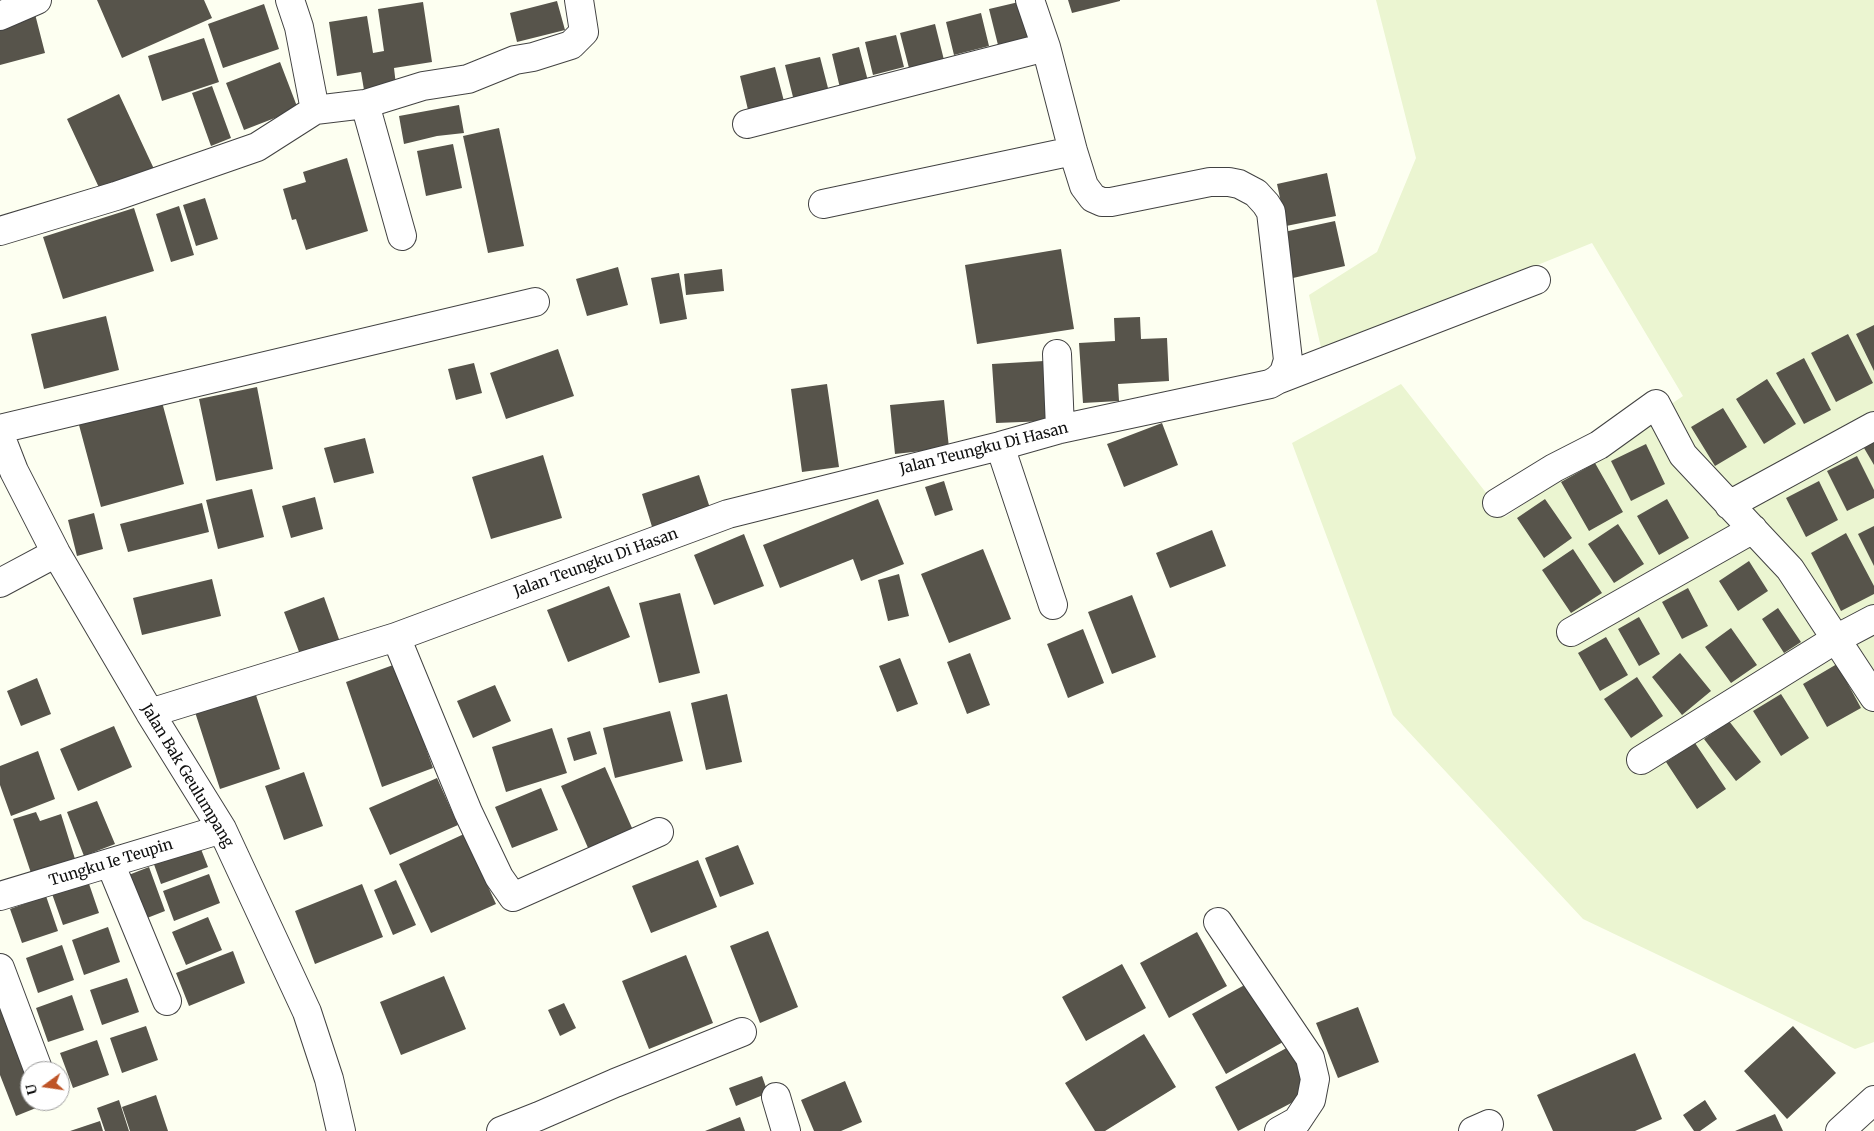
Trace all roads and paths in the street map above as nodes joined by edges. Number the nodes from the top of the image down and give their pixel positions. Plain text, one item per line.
1 (37, 0) edge
2 (290, 0) edge
3 (579, 0) edge
4 (1030, 0) edge
5 (0, 16) edge
6 (1046, 47) junction
7 (365, 104) junction
8 (315, 110) junction
9 (747, 124) dead end
10 (1073, 151) junction
11 (823, 204) dead end
12 (0, 231) edge
13 (402, 236) dead end
14 (1536, 280) dead end
15 (535, 302) dead end
16 (1058, 354) dead end
17 (1277, 380) junction
18 (1874, 426) edge
19 (0, 428) edge
20 (1060, 429) junction
21 (0, 435) edge
22 (1000, 446) junction
23 (1497, 502) dead end
24 (1730, 505) junction
25 (1753, 529) junction
26 (56, 553) junction
27 (0, 582) edge
28 (1052, 605) dead end
29 (1874, 619) edge
30 (1571, 632) dead end
31 (396, 637) junction
32 (1836, 639) junction
33 (1874, 697) edge
34 (150, 713) junction
35 (1641, 760) dead end
36 (222, 829) junction
37 (659, 832) dead end
38 (110, 863) junction
39 (0, 896) edge
40 (1218, 922) dead end
41 (0, 968) edge
42 (167, 1000) dead end
43 (742, 1032) dead end
44 (35, 1061) edge
45 (776, 1097) dead end
46 (1874, 1100) edge
47 (1306, 1123) edge
48 (341, 1131) edge
49 (501, 1131) edge
50 (786, 1131) edge
51 (1279, 1131) edge
52 (1840, 1131) edge

1 - 5 street
2 - 8 street
3 - 7 street
4 - 6 street
6 - 9 street
6 - 10 street
7 - 8 street
7 - 13 street
8 - 12 street
10 - 11 street
10 - 17 street
14 - 17 street, Jalan Teungku Di Hasan
15 - 19 street
16 - 20 street
17 - 20 street, Jalan Teungku Di Hasan
18 - 24 street
20 - 22 street, Jalan Teungku Di Hasan
21 - 26 street, Jalan Bak Geulumpang
22 - 28 street
22 - 31 street, Jalan Teungku Di Hasan
23 - 24 street
24 - 25 street
25 - 30 street
25 - 32 street
26 - 27 street
26 - 34 street, Jalan Bak Geulumpang
29 - 32 street
31 - 34 street, Jalan Teungku Di Hasan
31 - 37 street
32 - 33 street
32 - 35 street
34 - 36 street, Jalan Bak Geulumpang
36 - 38 street, Tungku Ie Teupin
36 - 48 street, Jalan Bak Geulumpang
38 - 39 street, Tungku Ie Teupin
38 - 42 street
40 - 47 street
41 - 44 street
43 - 49 street
45 - 50 street
46 - 52 street
47 - 51 street

